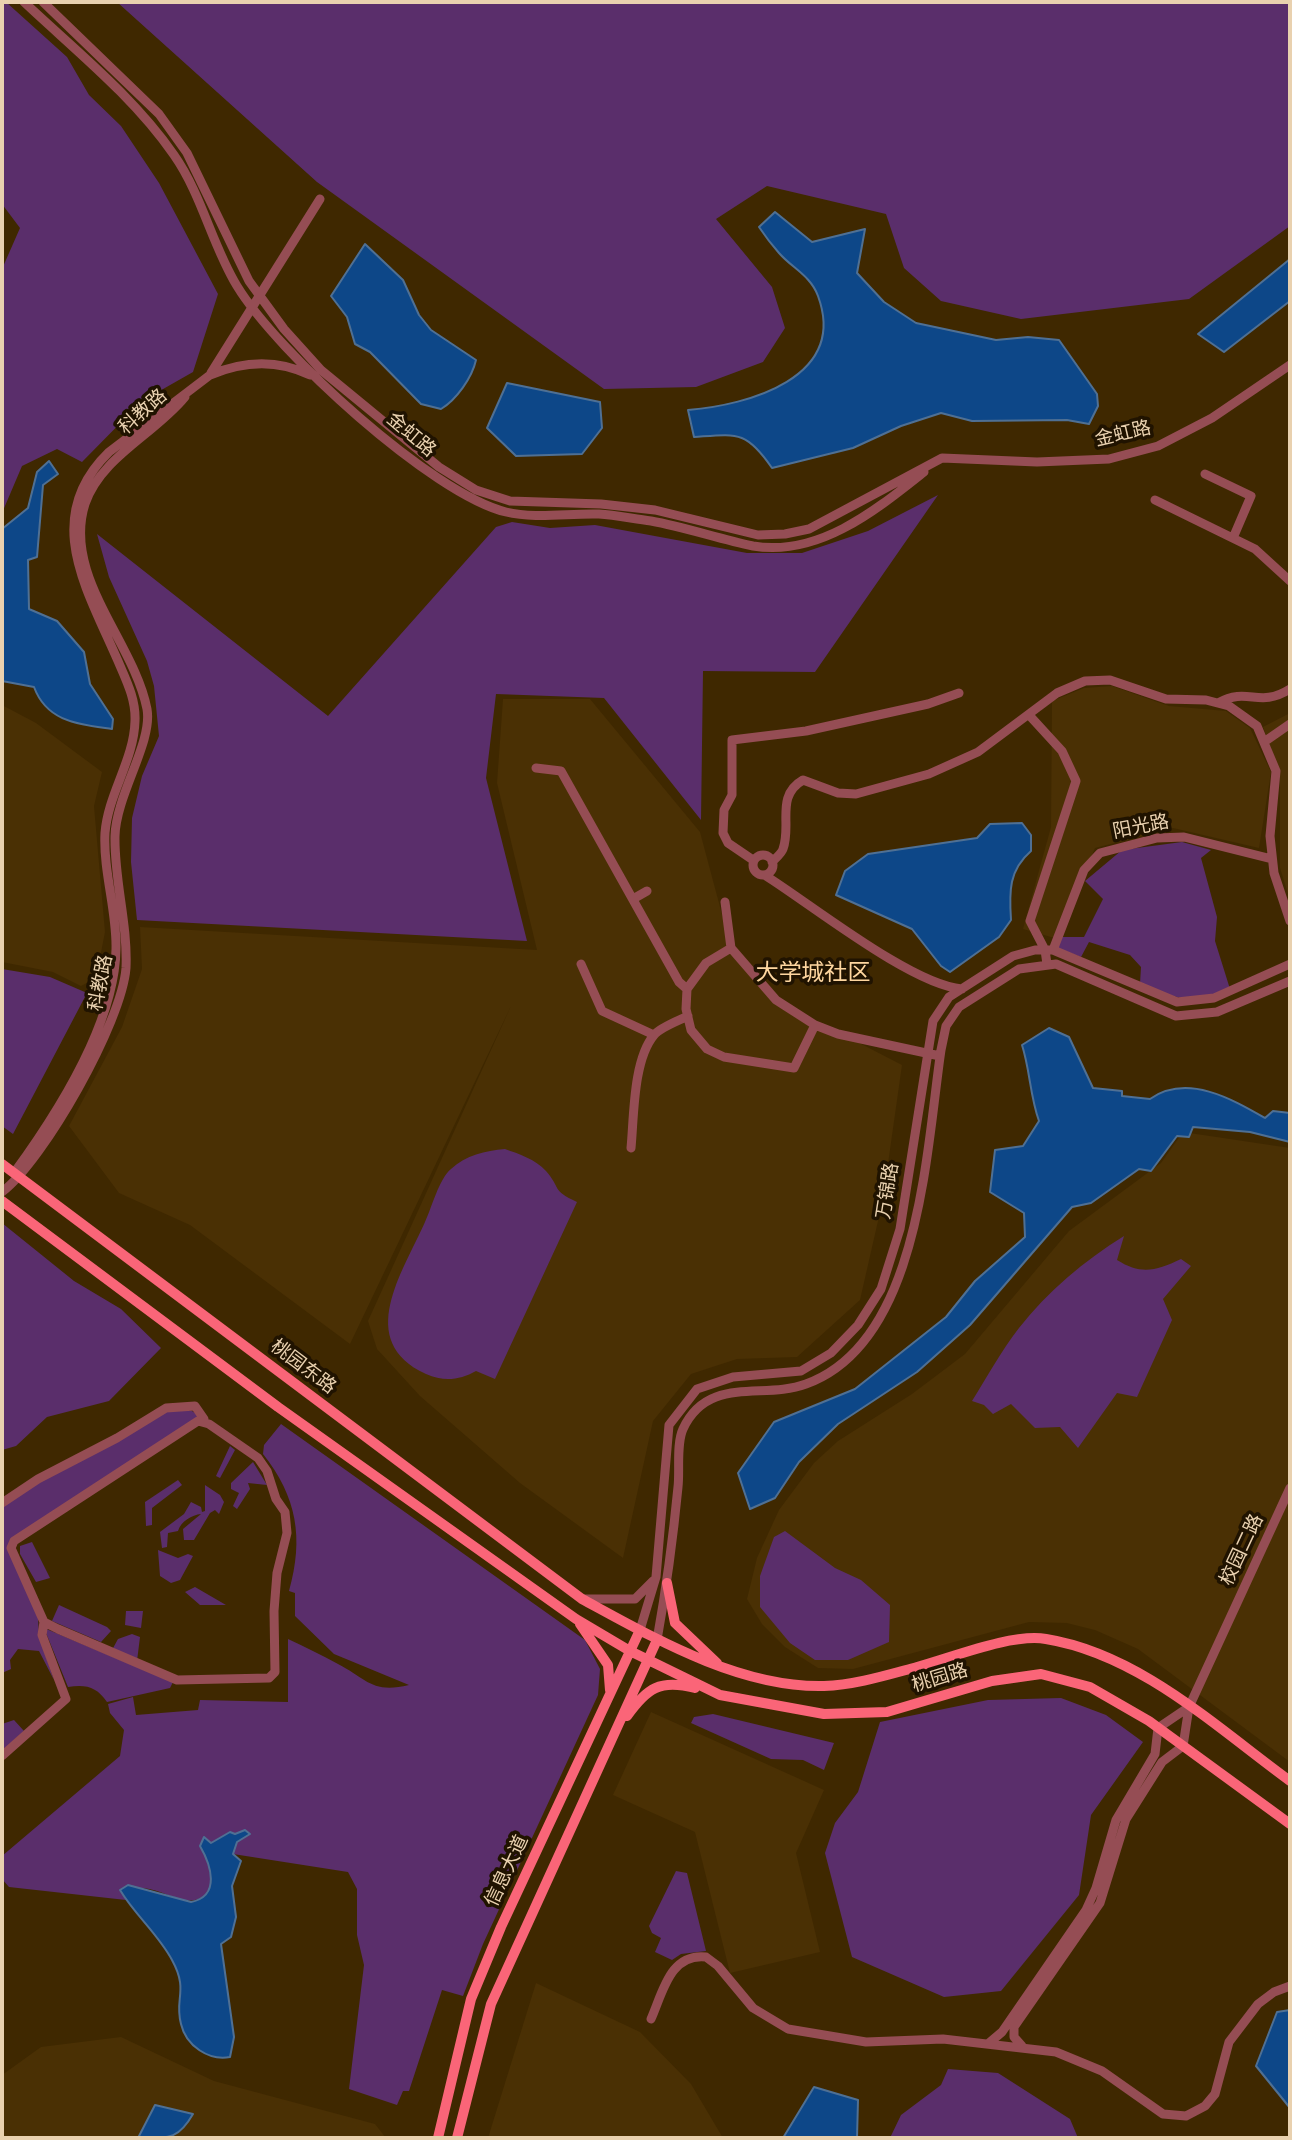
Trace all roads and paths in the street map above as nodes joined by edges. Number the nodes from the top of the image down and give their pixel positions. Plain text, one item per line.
1 (24, 2) edge
2 (43, 2) edge
3 (320, 199) dead end
4 (261, 298) junction
5 (254, 309) junction
6 (1290, 365) edge
7 (210, 375) junction
8 (314, 377) junction
9 (942, 458) junction
10 (1205, 474) dead end
11 (1155, 500) dead end
12 (1233, 538) junction
13 (1290, 580) edge
14 (1290, 689) edge
15 (958, 693) dead end
16 (1218, 703) junction
17 (1030, 715) junction
18 (1290, 724) edge
19 (1265, 742) junction
20 (536, 768) dead end
21 (1272, 859) junction
22 (754, 860) junction
23 (772, 862) junction
24 (766, 876) junction
25 (647, 891) dead end
26 (633, 899) junction
27 (724, 902) dead end
28 (1290, 921) edge
29 (731, 948) junction
30 (1049, 950) junction
31 (581, 964) dead end
32 (1048, 964) junction
33 (1290, 964) edge
34 (1290, 981) edge
35 (687, 989) junction
36 (962, 989) junction
37 (688, 1016) junction
38 (815, 1025) junction
39 (654, 1035) junction
40 (926, 1054) junction
41 (940, 1056) junction
42 (631, 1148) dead end
43 (2, 1164) edge
44 (17, 1175) junction
45 (2, 1192) edge
46 (2, 1201) edge
47 (204, 1419) dead end
48 (1290, 1488) edge
49 (2, 1503) edge
50 (656, 1577) junction
51 (667, 1583) junction
52 (582, 1599) junction
53 (576, 1619) junction
54 (44, 1622) junction
55 (640, 1630) junction
56 (657, 1640) junction
57 (630, 1651) junction
58 (647, 1660) junction
59 (725, 1670) junction
60 (610, 1690) junction
61 (720, 1695) junction
62 (1189, 1707) junction
63 (1158, 1728) junction
64 (613, 1735) junction
65 (1183, 1745) junction
66 (2, 1756) edge
67 (1290, 1781) edge
68 (1290, 1824) edge
69 (1290, 1986) edge
70 (651, 2019) dead end
71 (989, 2043) junction
72 (1022, 2046) junction
73 (438, 2138) edge
74 (457, 2138) edge

1 - 5 street, 金虹路
2 - 4 street, 金虹路
3 - 4 street
4 - 5 street
4 - 9 street, 金虹路
5 - 7 street
5 - 8 street, 金虹路
6 - 9 street, 金虹路
7 - 8 street
7 - 44 street, 科教路
8 - 9 street, 金虹路
10 - 12 street
11 - 12 street
12 - 13 street
14 - 16 street
15 - 22 street
16 - 17 street
16 - 19 street
17 - 23 street
17 - 30 street
18 - 19 street
19 - 21 street
20 - 26 street
21 - 28 street
21 - 30 street, 阳光路
22 - 23 street
22 - 24 street
23 - 24 street
24 - 36 street
25 - 26 street
26 - 35 street
27 - 29 street
29 - 35 street
29 - 38 street
30 - 32 street
30 - 33 street
30 - 36 street, 万锦路
31 - 39 street
32 - 34 street
32 - 41 street, 万锦路
35 - 37 street
36 - 40 street, 万锦路
37 - 38 street
37 - 39 street
38 - 40 street
39 - 42 street
40 - 41 street
40 - 50 street, 万锦路
41 - 51 street, 万锦路
43 - 44 main road, 桃园东路
44 - 45 street, 科教路
44 - 52 main road, 桃园东路
46 - 53 main road
47 - 49 street
48 - 62 street, 校园二路
50 - 52 street
50 - 55 street, 万锦路
51 - 56 street, 万锦路
51 - 59 main road
52 - 55 main road, 桃园路
53 - 57 main road, 桃园路
53 - 60 main road
54 - 54 street
54 - 66 street
55 - 56 main road, 桃园路
55 - 57 main road, 信息大道
56 - 58 main road, 信息大道
56 - 59 main road, 桃园路
57 - 58 main road, 桃园路
57 - 60 main road, 信息大道
58 - 61 main road, 桃园路
58 - 64 main road, 信息大道
59 - 62 main road, 桃园路
60 - 73 main road, 信息大道
61 - 63 main road, 桃园路
61 - 64 main road
62 - 63 street
62 - 65 street
62 - 67 main road, 桃园路
63 - 65 main road, 桃园路
63 - 71 street
64 - 74 main road, 信息大道
65 - 68 main road, 桃园路
65 - 72 street
69 - 72 street
70 - 71 street
71 - 72 street

